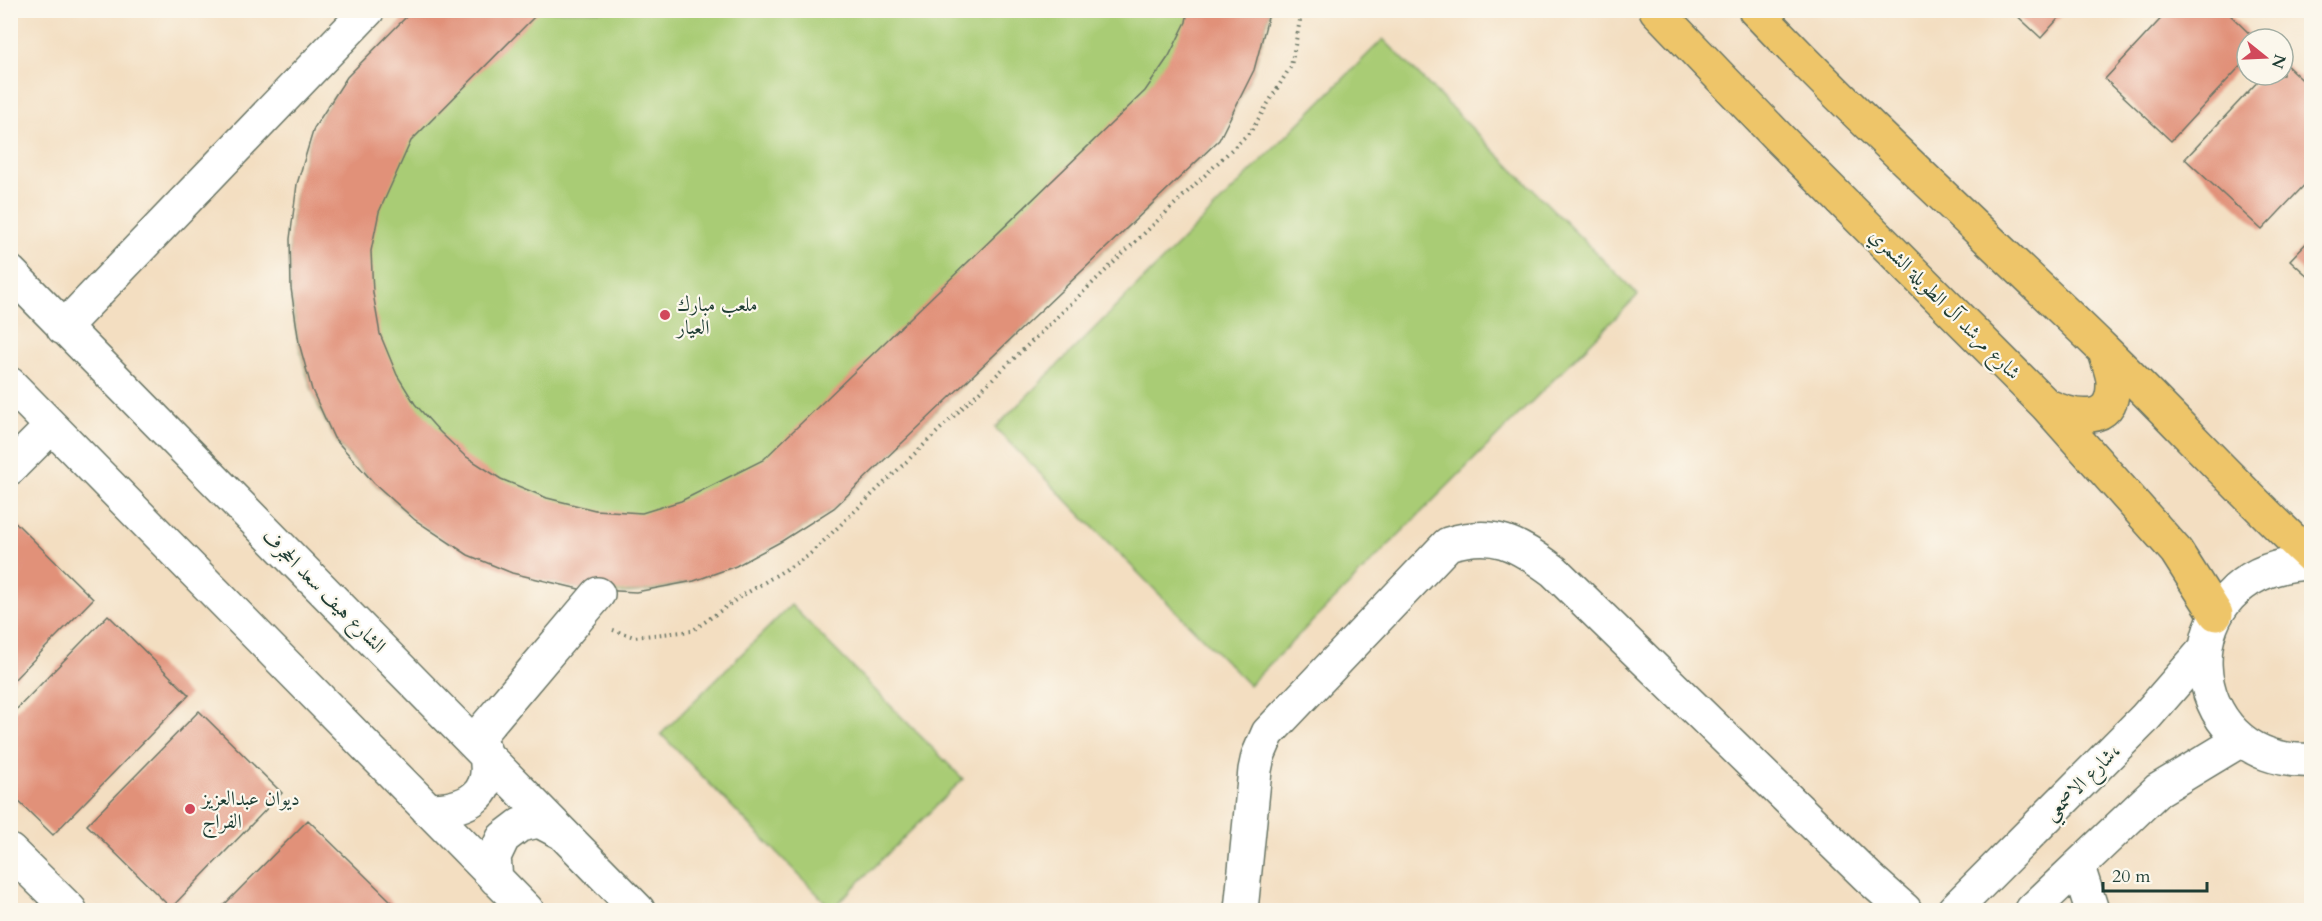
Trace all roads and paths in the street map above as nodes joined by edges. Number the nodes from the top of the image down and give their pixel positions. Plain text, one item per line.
1 (368, 10) edge
2 (1302, 10) edge
3 (1656, 10) edge
4 (1755, 10) edge
5 (10, 272) edge
6 (63, 328) junction
7 (2105, 351) junction
8 (10, 384) edge
9 (2046, 405) junction
10 (51, 427) junction
11 (10, 468) edge
12 (2312, 560) edge
13 (588, 606) joint
14 (2216, 614) junction
15 (2205, 649) junction
16 (2241, 740) junction
17 (479, 746) junction
18 (2312, 760) edge
19 (428, 810) junction
20 (560, 832) junction
21 (10, 851) edge
22 (2078, 867) junction
23 (496, 879) junction
24 (69, 910) edge
25 (527, 910) edge
26 (638, 910) edge
27 (1241, 910) edge
28 (1905, 910) edge
29 (1954, 910) edge
30 (2032, 910) edge
31 (2092, 910) edge

1 - 6 street
2 - 13 path
3 - 9 main road, شارع مرشد آل الطويلة الشمري
4 - 7 main road
5 - 6 street, الشارع هيف سعد الحجرف
6 - 17 street, الشارع هيف سعد الحجرف
7 - 9 main road
7 - 12 main road
8 - 10 street
9 - 14 main road, شارع مرشد آل الطويلة الشمري
10 - 11 street
10 - 19 street
12 - 14 street
13 - 17 street
14 - 15 street
15 - 16 street
15 - 29 street, شارع الاصمعي،
16 - 18 street
16 - 22 street
17 - 19 street
17 - 20 street, الشارع هيف سعد الحجرف
19 - 23 street
20 - 23 street
20 - 26 street, الشارع هيف سعد الحجرف
21 - 24 street
22 - 30 street
22 - 31 street
23 - 25 street
27 - 28 street

